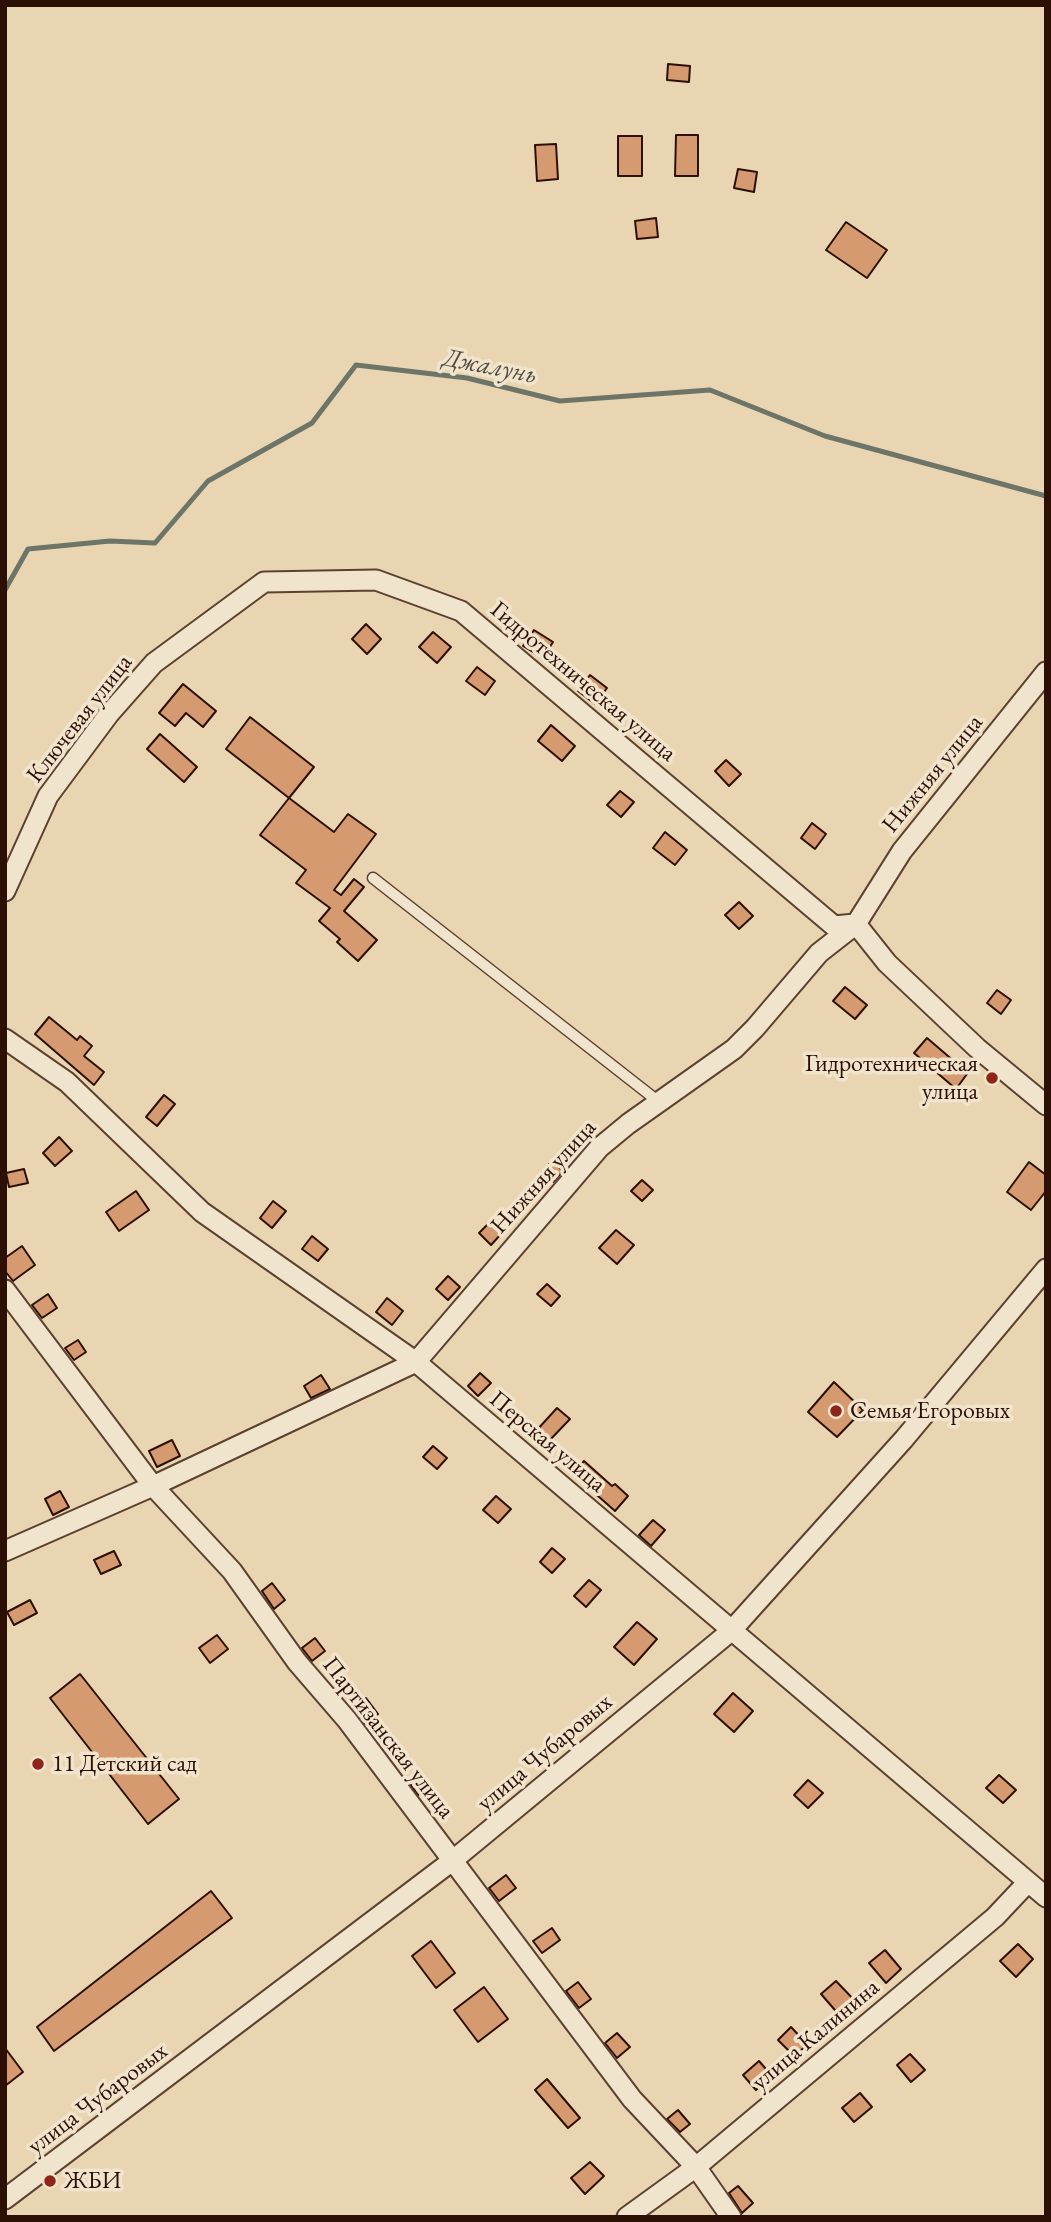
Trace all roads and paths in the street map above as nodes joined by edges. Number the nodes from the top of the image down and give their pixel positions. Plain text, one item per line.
1 (264, 582) joint
2 (1046, 672) edge
3 (373, 878) dead end
4 (5, 891) edge
5 (856, 924) junction
6 (5, 1040) edge
7 (659, 1103) junction
8 (1046, 1105) edge
9 (1046, 1269) edge
10 (5, 1290) edge
11 (416, 1362) junction
12 (153, 1486) junction
13 (5, 1551) edge
14 (731, 1631) junction
15 (453, 1861) junction
16 (1028, 1882) junction
17 (1046, 1897) edge
18 (696, 2167) junction
19 (5, 2199) edge
20 (626, 2217) edge
21 (732, 2217) edge

1 - 4 street, Ключевая улица
1 - 5 street, Гидротехническая улица
2 - 5 street, Нижняя улица
3 - 7 lane
5 - 7 street, Нижняя улица
5 - 8 street
6 - 11 street, Перская улица
7 - 11 street, Нижняя улица
9 - 14 street, улица Чубаровых
10 - 12 street, Партизанская улица
11 - 12 street, Нижняя улица
11 - 14 street, Перская улица
12 - 13 street, Нижняя улица
12 - 15 street, Партизанская улица
14 - 15 street, улица Чубаровых
14 - 16 street, Перская улица
15 - 18 street, Партизанская улица
15 - 19 street, улица Чубаровых
16 - 17 street, Перская улица
16 - 18 street, улица Калинина
18 - 20 street, улица Калинина
18 - 21 street, Партизанская улица

